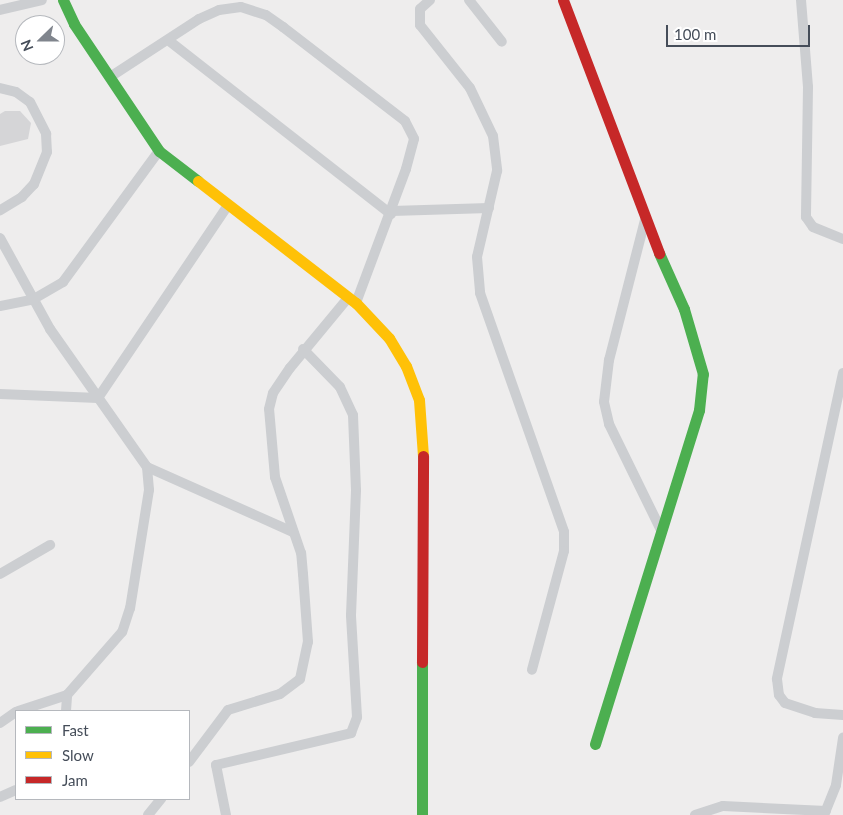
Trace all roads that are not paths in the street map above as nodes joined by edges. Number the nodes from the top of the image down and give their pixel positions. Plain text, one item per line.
1 (42, 0) edge
2 (63, 0) edge
3 (430, 0) edge
4 (469, 0) edge
5 (563, 0) edge
6 (801, 0) edge
7 (0, 10) edge
8 (168, 40) junction
9 (502, 42) dead end
10 (110, 77) junction
11 (0, 88) edge
12 (160, 151) junction
13 (227, 207) junction
14 (489, 208) junction
15 (0, 210) edge
16 (391, 212) junction
17 (645, 220) junction
18 (0, 238) edge
19 (843, 239) edge
20 (32, 300) junction
21 (352, 301) junction
22 (0, 306) edge
23 (303, 350) junction
24 (843, 374) edge
25 (0, 394) edge
26 (98, 398) junction
27 (148, 468) junction
28 (293, 532) junction
29 (662, 532) junction
30 (50, 545) dead end
31 (0, 574) edge
32 (532, 670) dead end
33 (67, 695) junction
34 (23, 710) edge
35 (66, 710) edge
36 (15, 713) edge
37 (843, 715) edge
38 (0, 723) edge
39 (843, 738) edge
40 (595, 744) dead end
41 (190, 761) edge
42 (15, 790) edge
43 (0, 797) edge
44 (160, 800) edge
45 (825, 813) edge
46 (148, 815) edge
47 (226, 815) edge
48 (422, 815) edge
49 (695, 815) edge

1 - 7 street
2 - 10 street
3 - 14 street
4 - 9 street
5 - 17 street
6 - 19 street
8 - 10 street
8 - 16 street
8 - 16 street
10 - 12 street
11 - 15 street
12 - 13 street
12 - 20 street
13 - 21 street
13 - 26 street
14 - 16 street
14 - 32 street
16 - 21 street
17 - 29 street
17 - 29 street
18 - 20 street
20 - 22 street
20 - 26 street
21 - 23 street
21 - 48 street
23 - 28 street
23 - 47 street
24 - 37 street
25 - 26 street
26 - 27 street
27 - 28 street
27 - 33 street
28 - 41 street
29 - 40 street
30 - 31 street
33 - 34 street
33 - 35 street
36 - 38 street
39 - 45 street
42 - 43 street
44 - 46 street
45 - 49 street

